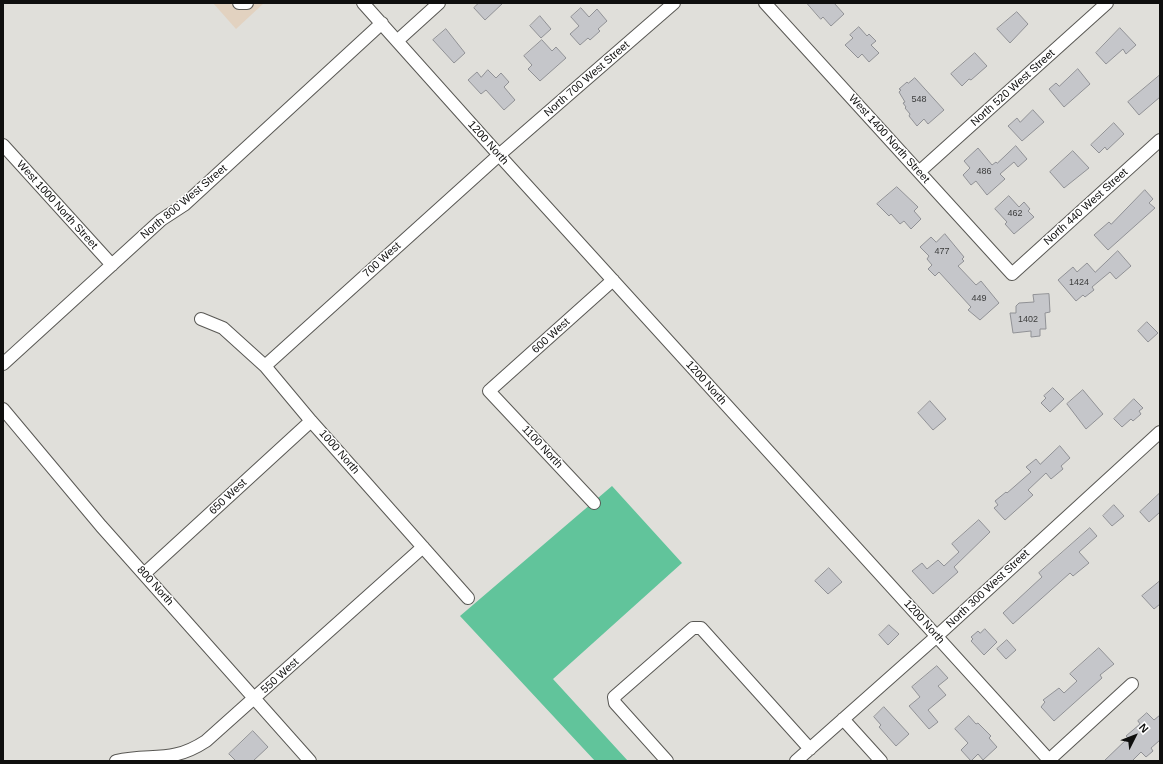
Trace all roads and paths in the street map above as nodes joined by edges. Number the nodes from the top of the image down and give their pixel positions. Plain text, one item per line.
1 (239, 3) edge
2 (247, 3) edge
3 (363, 3) edge
4 (439, 3) edge
5 (674, 3) edge
6 (765, 3) edge
7 (1107, 3) edge
8 (382, 23) junction
9 (398, 41) junction
10 (1160, 140) edge
11 (3, 145) edge
12 (500, 155) junction
13 (919, 172) junction
14 (112, 265) junction
15 (1012, 274) joint
16 (613, 280) junction
17 (201, 319) dead end
18 (3, 364) edge
19 (266, 366) junction
20 (490, 391) joint
21 (3, 409) edge
22 (311, 421) junction
23 (1160, 432) edge
24 (594, 503) dead end
25 (423, 547) junction
26 (144, 574) junction
27 (468, 598) dead end
28 (937, 636) junction
29 (1132, 684) dead end
30 (254, 698) junction
31 (843, 719) junction
32 (810, 749) junction
33 (1050, 760) edge
34 (116, 761) edge
35 (310, 761) edge
36 (667, 761) edge
37 (796, 761) edge
38 (881, 761) edge

1 - 2 street
3 - 8 street, 1200 North
4 - 9 street
5 - 12 street, North 700 West Street
6 - 13 street, West 1400 North Street
7 - 13 street, North 520 West Street
8 - 9 street, 1200 North
8 - 14 street, North 800 West Street
9 - 12 street, 1200 North
10 - 15 street, North 440 West Street
11 - 14 street, West 1000 North Street
12 - 16 street, 1200 North
12 - 19 street, 700 West
13 - 15 street, West 1400 North Street
14 - 18 street, North 800 West Street
16 - 20 street, 600 West
16 - 28 street, 1200 North
17 - 19 street, 1000 North
19 - 22 street, 1000 North
20 - 24 street, 1100 North
21 - 26 street, 800 North
22 - 25 street, 1000 North
22 - 26 street, 650 West
23 - 28 street, North 300 West Street
25 - 27 street, 1000 North
25 - 30 street, 550 West
26 - 30 street, 800 North
28 - 31 street, North 300 West Street
28 - 33 street, 1200 North
29 - 33 street
30 - 34 street, 550 West
30 - 35 street, 800 North
31 - 32 street, North 300 West Street
31 - 38 street
32 - 36 street
32 - 37 street, North 300 West Street

